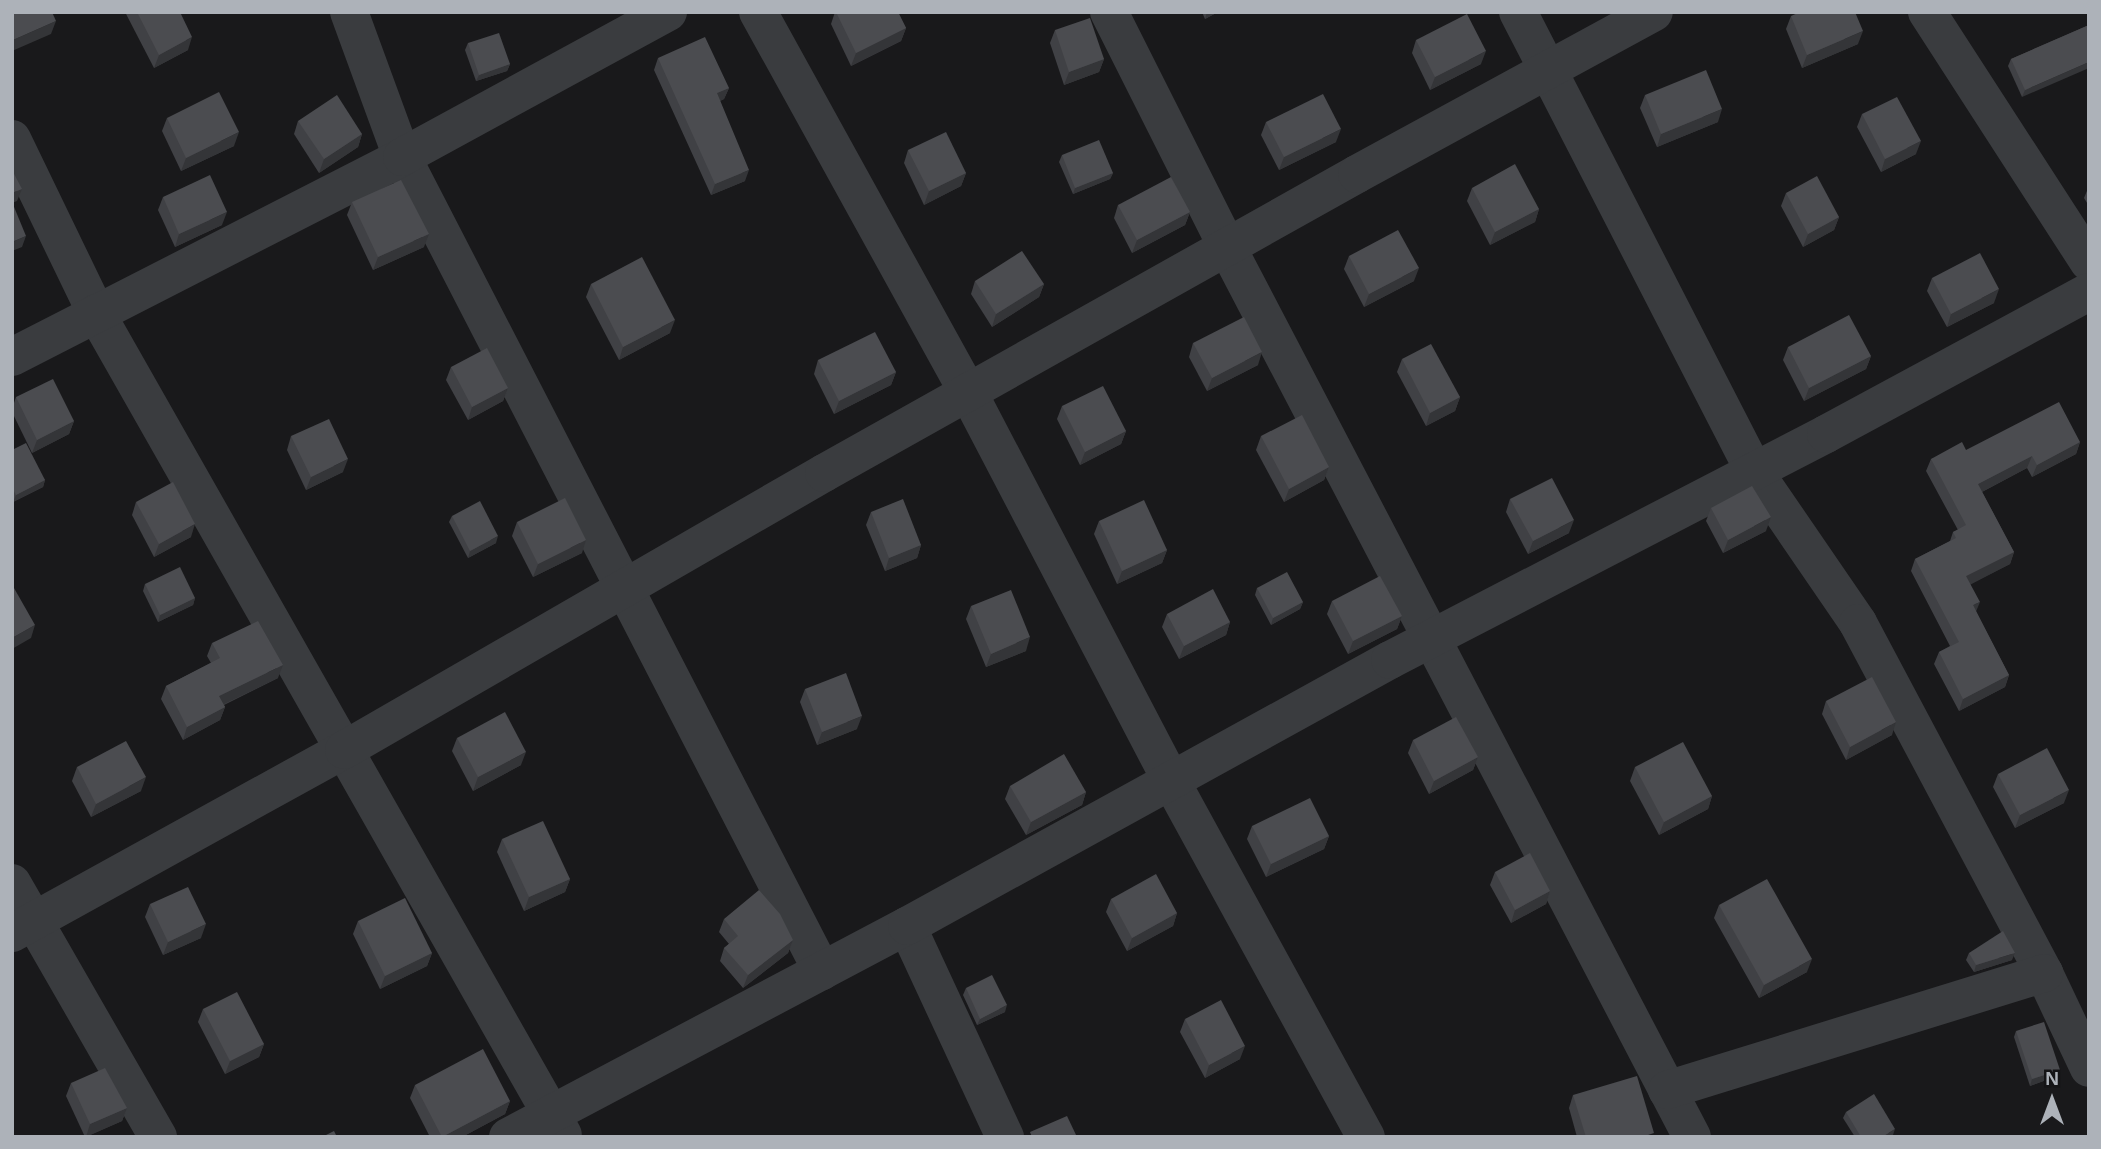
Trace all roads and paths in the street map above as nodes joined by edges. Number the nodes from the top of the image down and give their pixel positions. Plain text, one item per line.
1 (349, 12) edge
2 (668, 12) edge
3 (758, 12) edge
4 (1109, 12) edge
5 (1518, 12) edge
6 (1654, 12) edge
7 (1927, 12) edge
8 (1548, 70) junction
9 (12, 139) edge
10 (402, 157) junction
11 (1227, 247) junction
12 (2089, 262) edge
13 (2089, 292) edge
14 (96, 313) junction
15 (12, 357) edge
16 (968, 392) junction
17 (1754, 471) junction
18 (626, 587) junction
19 (1431, 639) junction
20 (344, 750) junction
21 (1171, 780) junction
22 (12, 883) edge
23 (907, 926) junction
24 (22, 927) edge
25 (822, 971) junction
26 (2044, 973) junction
27 (2089, 1068) edge
28 (1667, 1090) junction
29 (558, 1125) edge
30 (158, 1137) edge
31 (508, 1137) edge
32 (1005, 1137) edge
33 (1366, 1137) edge
34 (1692, 1137) edge

1 - 10 street
2 - 10 street
3 - 16 street
4 - 11 street
5 - 8 street
6 - 8 street
7 - 12 street
8 - 11 street
8 - 17 street
9 - 14 street
10 - 14 street
10 - 18 street
11 - 16 street
11 - 19 street
13 - 17 street
14 - 15 street
14 - 20 street
16 - 18 street
16 - 21 street
17 - 19 street
17 - 26 street
18 - 20 street
18 - 25 street
19 - 21 street
19 - 28 street
20 - 24 street
20 - 29 street
21 - 23 street
21 - 33 street
22 - 24 street
23 - 25 street
23 - 32 street
24 - 30 street
25 - 29 street
26 - 27 street
26 - 28 street
28 - 34 street
29 - 31 street

